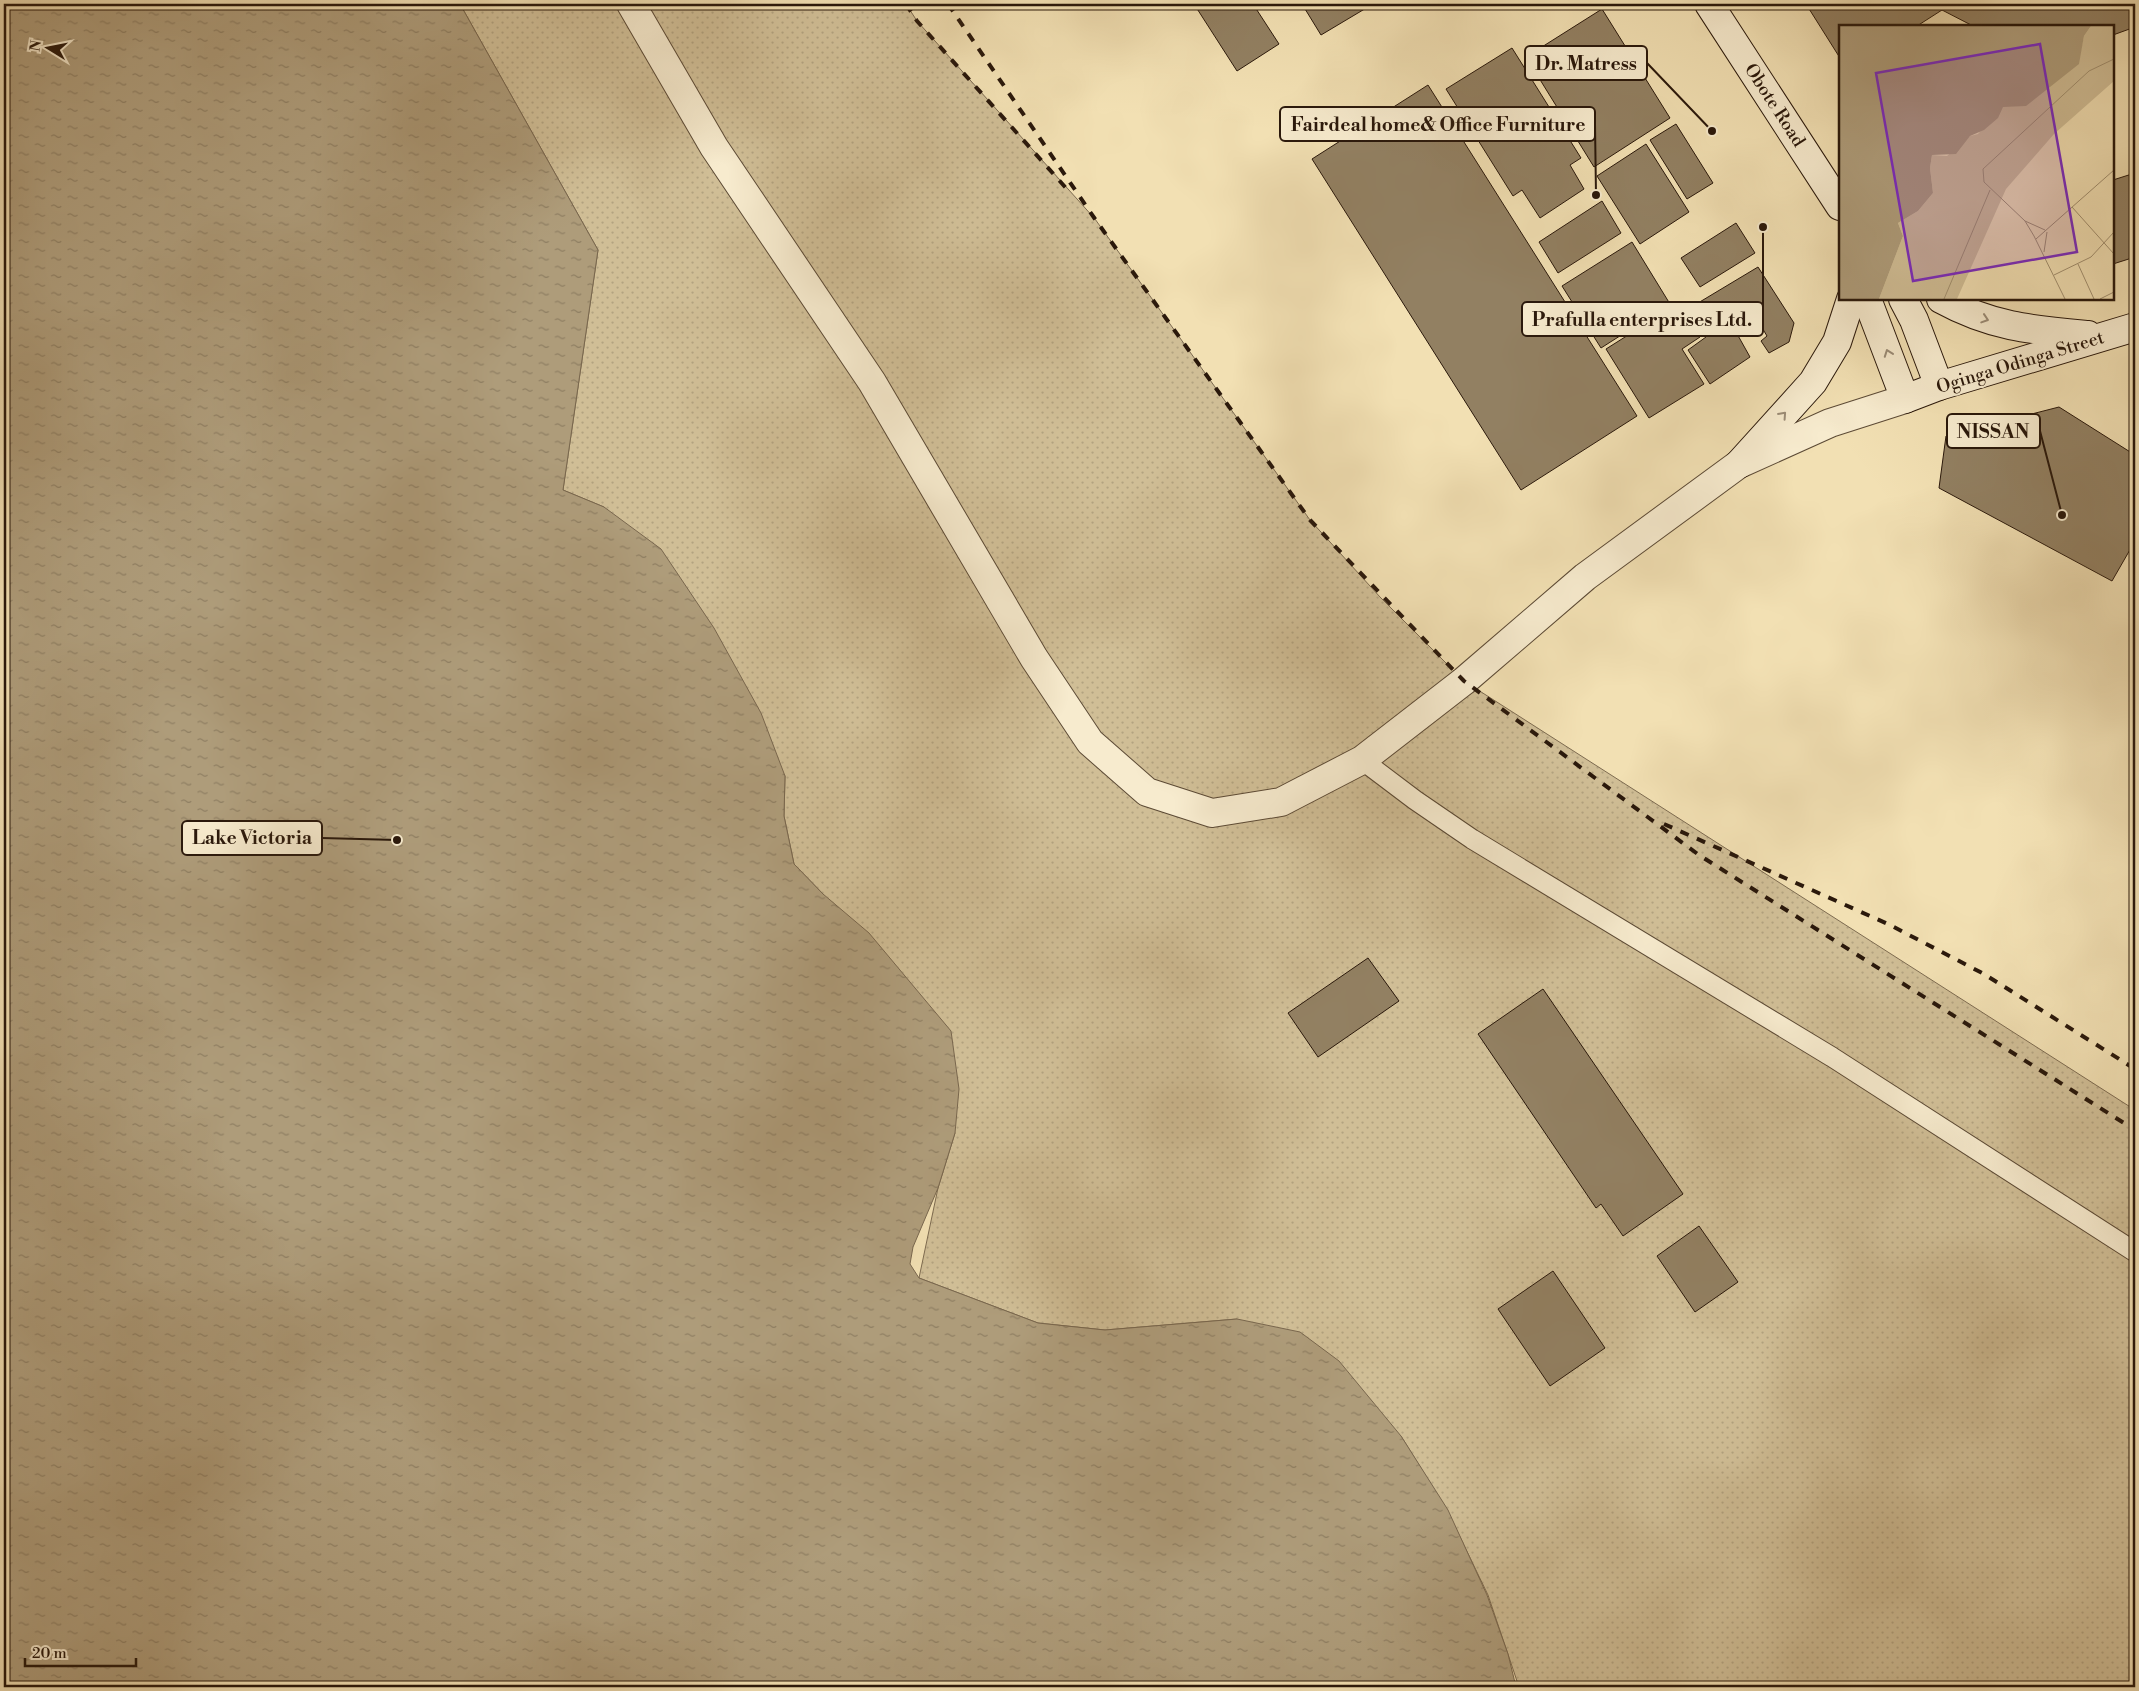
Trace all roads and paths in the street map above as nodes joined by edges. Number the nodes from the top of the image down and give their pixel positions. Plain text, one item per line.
1 (631, 4) edge
2 (1709, 4) edge
3 (1839, 204) edge
4 (1851, 300) edge
5 (1867, 300) edge
6 (1904, 300) edge
7 (1943, 300) edge
8 (2135, 327) edge
9 (2102, 336) junction
10 (1939, 386) junction
11 (1905, 399) junction
12 (1739, 464) junction
13 (1362, 760) junction
14 (2135, 1252) edge

1 - 13 street
2 - 3 street, Obote Road
12 -> 4 street
11 -> 5 street
6 - 10 street
7 -> 9 street
8 - 9 street, Oginga Odinga Street
9 - 10 street, Oginga Odinga Street
10 - 11 street, Oginga Odinga Street
11 - 12 street, Oginga Odinga Street
12 - 13 street
13 - 14 lane

